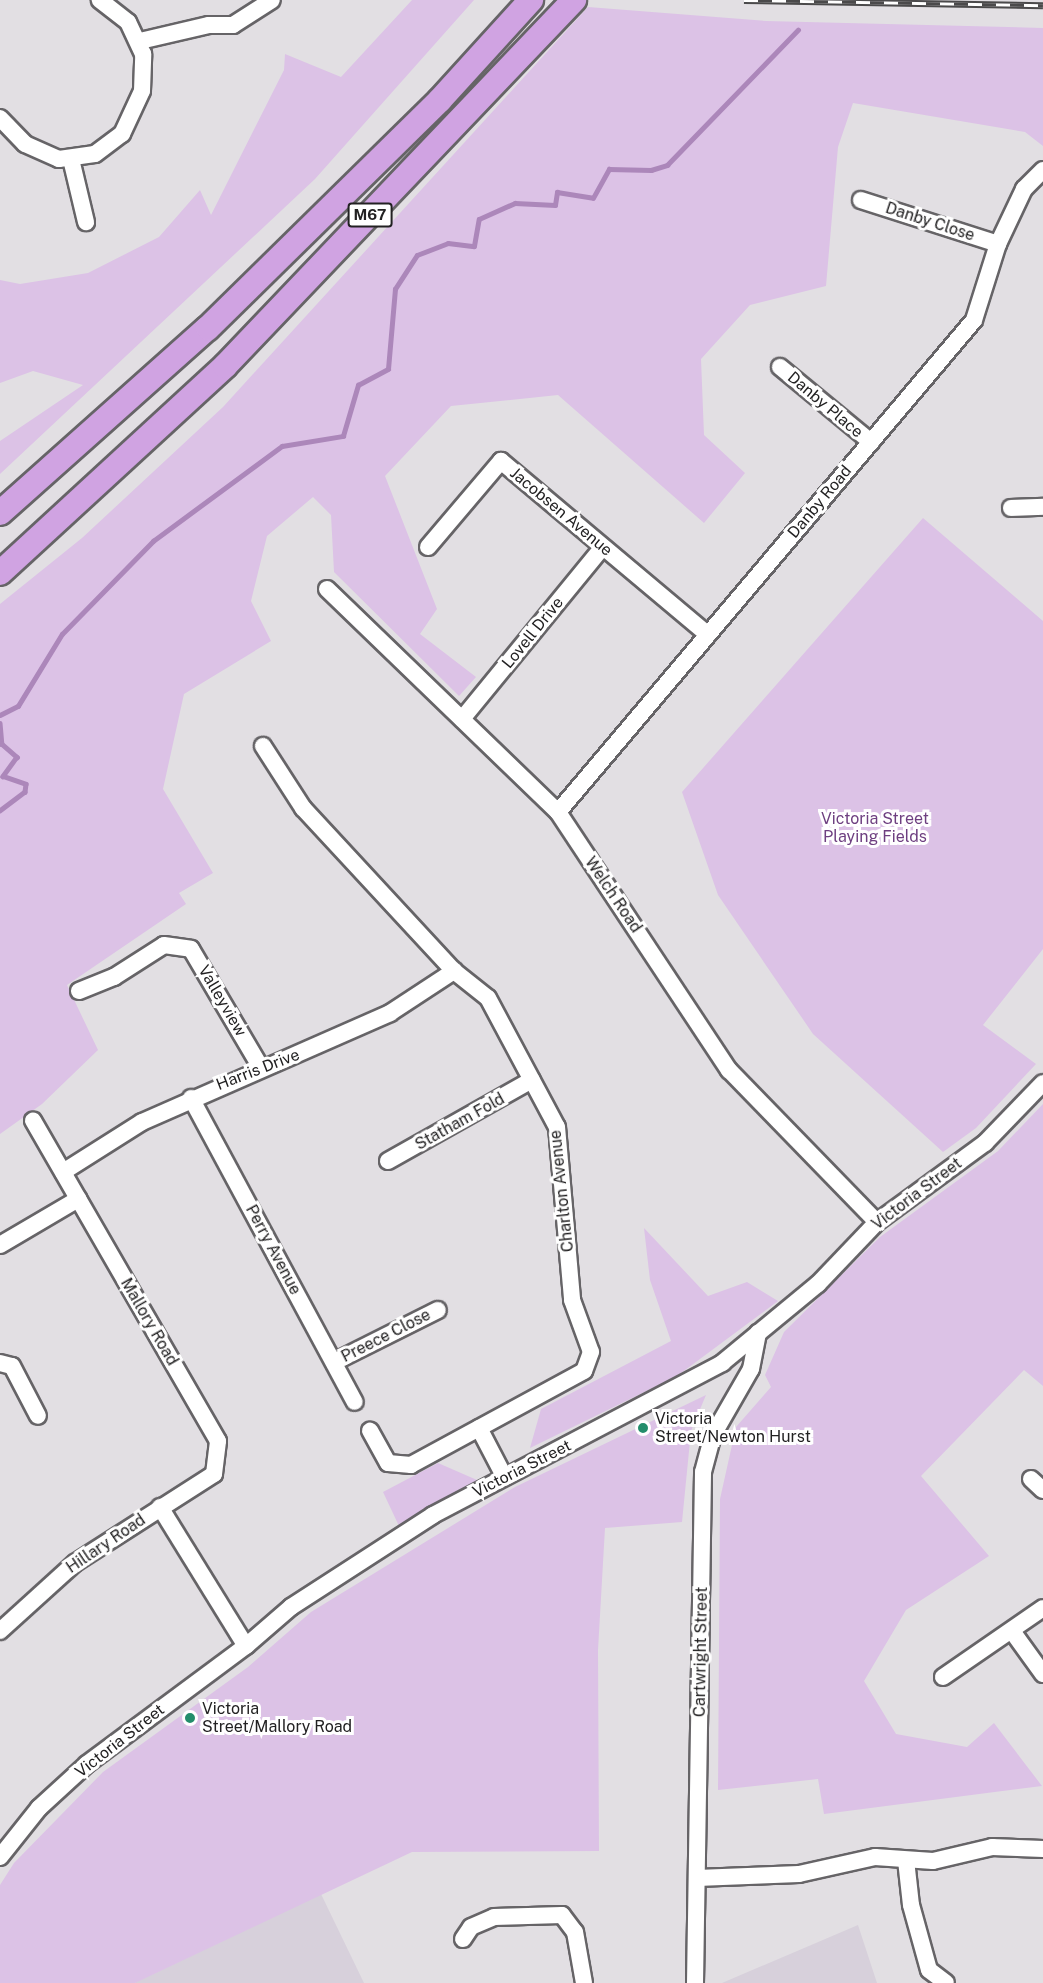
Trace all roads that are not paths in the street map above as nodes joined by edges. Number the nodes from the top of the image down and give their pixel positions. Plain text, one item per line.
1 (100, 0) edge
2 (272, 0) edge
3 (531, 0) edge
4 (574, 0) edge
5 (140, 42) junction
6 (2, 122) edge
7 (71, 159) junction
8 (1043, 170) edge
9 (861, 200) dead end
10 (86, 222) dead end
11 (998, 244) junction
12 (780, 367) dead end
13 (871, 442) junction
14 (1043, 507) edge
15 (1011, 508) dead end
16 (0, 513) edge
17 (428, 547) dead end
18 (603, 547) junction
19 (0, 573) edge
20 (327, 589) dead end
21 (708, 635) junction
22 (462, 719) junction
23 (263, 746) dead end
24 (558, 812) junction
25 (454, 971) junction
26 (78, 991) dead end
27 (261, 1068) junction
28 (532, 1080) junction
29 (1043, 1083) edge
30 (191, 1098) junction
31 (33, 1120) dead end
32 (388, 1161) dead end
33 (63, 1172) junction
34 (78, 1199) junction
35 (877, 1221) junction
36 (0, 1245) edge
37 (438, 1310) dead end
38 (758, 1333) junction
39 (333, 1362) junction
40 (0, 1363) edge
41 (355, 1402) dead end
42 (38, 1416) dead end
43 (479, 1428) junction
44 (370, 1431) dead end
45 (504, 1476) junction
46 (160, 1507) junction
47 (1043, 1608) edge
48 (3, 1621) edge
49 (1012, 1631) junction
50 (246, 1646) junction
51 (1043, 1674) edge
52 (943, 1677) dead end
53 (1043, 1849) edge
54 (0, 1857) edge
55 (906, 1860) junction
56 (697, 1878) junction
57 (463, 1939) dead end
58 (584, 1983) edge
59 (695, 1983) edge
60 (946, 1983) edge

1 - 5 street
2 - 5 street
3 - 16 highway, M67
4 - 19 highway, M67
5 - 7 street
6 - 7 street
7 - 10 street
8 - 11 street, Danby Road
9 - 11 street, Danby Close
11 - 13 street, Danby Road
12 - 13 street, Danby Place
13 - 21 street, Danby Road
14 - 15 street
17 - 18 street, Jacobsen Avenue
18 - 21 street, Jacobsen Avenue
18 - 22 street, Lovell Drive
20 - 22 street, Welch Road
21 - 24 street, Danby Road
22 - 24 street, Welch Road
23 - 25 street, Charlton Avenue
24 - 35 street, Welch Road
25 - 27 street, Harris Drive
25 - 28 street, Charlton Avenue
26 - 27 street, Valleyview
27 - 30 street, Harris Drive
28 - 32 street, Statham Fold
28 - 43 street, Charlton Avenue
29 - 35 street, Victoria Street
30 - 33 street, Harris Drive
30 - 39 street, Perry Avenue
31 - 33 street, Mallory Road
33 - 34 street, Mallory Road
34 - 36 street
34 - 46 street, Mallory Road
35 - 38 street, Victoria Street
37 - 39 street, Preece Close
38 - 45 street, Victoria Street
38 - 56 street, Cartwright Street
39 - 41 street, Perry Avenue
40 - 42 street
43 - 44 street, Charlton Avenue
43 - 45 street
45 - 50 street, Victoria Street
46 - 48 street, Hillary Road
46 - 50 street
47 - 49 street
49 - 51 street
49 - 52 street
50 - 54 street, Victoria Street
53 - 55 street
55 - 56 street
55 - 60 street
56 - 59 street, Cartwright Street
57 - 58 street

